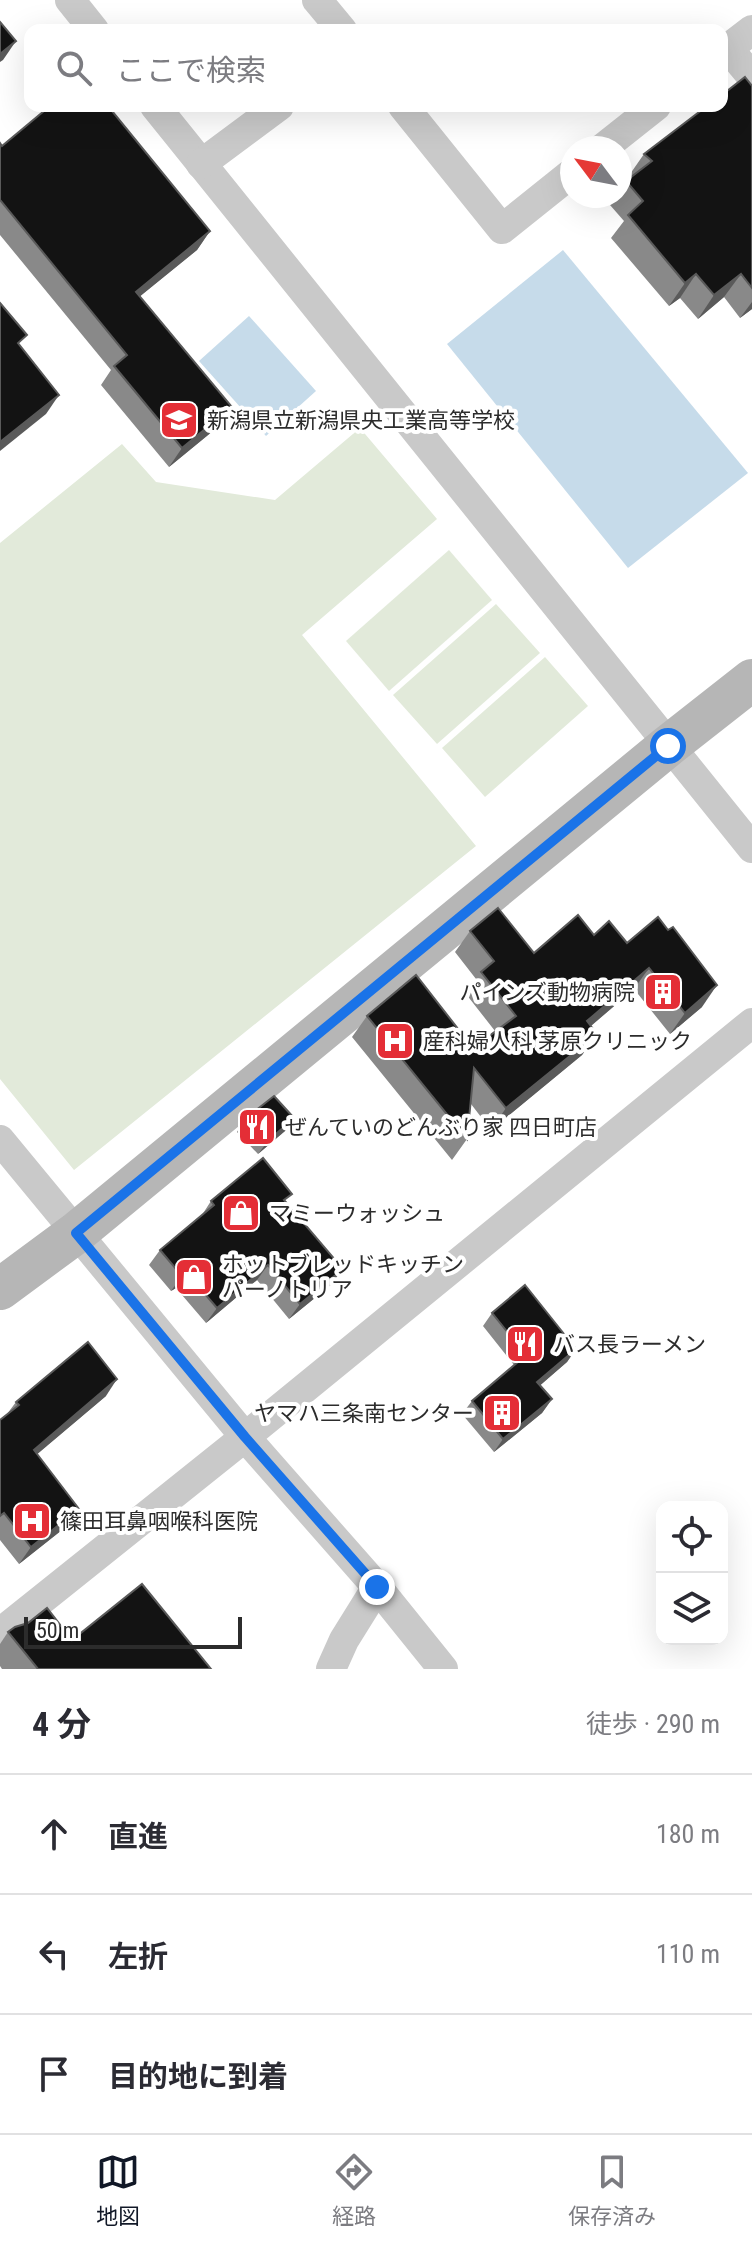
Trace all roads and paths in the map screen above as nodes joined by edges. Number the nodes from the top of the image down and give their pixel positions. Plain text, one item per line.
1 (70, 0) edge
2 (317, 0) edge
3 (89, 24) edge
4 (337, 24) edge
5 (752, 30) edge
6 (728, 49) edge
7 (728, 54) edge
8 (752, 77) edge
9 (160, 112) edge
10 (271, 112) edge
11 (408, 112) edge
12 (648, 112) edge
13 (618, 136) edge
14 (201, 164) junction
15 (560, 183) edge
16 (752, 680) edge
17 (668, 746) junction
18 (752, 848) edge
19 (752, 1023) edge
20 (0, 1140) edge
21 (76, 1233) junction
22 (0, 1289) edge
23 (245, 1437) junction
24 (377, 1587) junction
25 (0, 1633) edge
26 (331, 1669) edge
27 (443, 1669) edge

1 - 3 street
2 - 4 street
5 - 6 street
7 - 8 street
9 - 14 street
10 - 14 street
11 - 15 street
12 - 13 street
14 - 17 street
16 - 17 street
17 - 18 street
17 - 21 street
19 - 23 street
20 - 21 street
21 - 22 street
21 - 23 street
23 - 24 street
23 - 25 street
24 - 26 street
24 - 27 street

